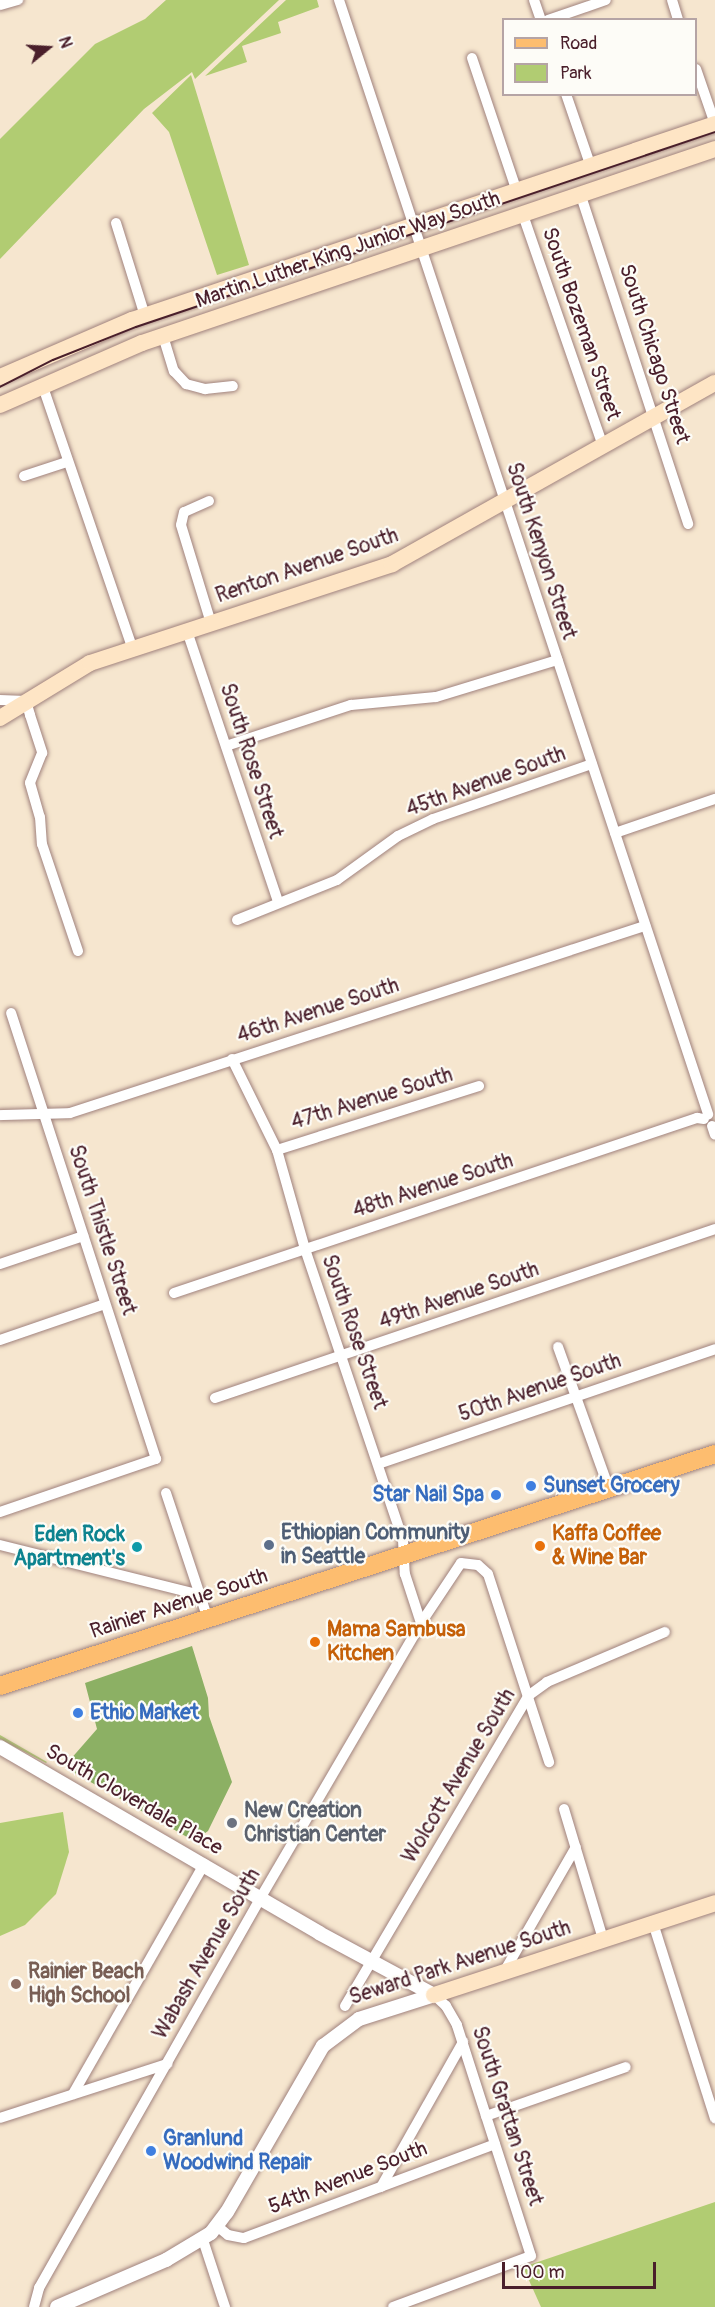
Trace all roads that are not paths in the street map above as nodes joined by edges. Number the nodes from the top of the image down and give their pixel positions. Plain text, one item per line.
1 (18, 0) edge
2 (339, 0) edge
3 (534, 0) edge
4 (606, 0) edge
5 (675, 1) edge
6 (0, 5) edge
7 (540, 18) edge
8 (554, 18) edge
9 (678, 18) edge
10 (472, 58) dead end
11 (697, 72) edge
12 (567, 96) edge
13 (715, 124) edge
14 (715, 149) edge
15 (591, 167) junction
16 (517, 192) junction
17 (581, 196) junction
18 (523, 215) junction
19 (116, 223) dead end
20 (412, 227) junction
21 (421, 251) junction
22 (145, 316) junction
23 (163, 336) junction
24 (0, 377) edge
25 (715, 383) edge
26 (42, 384) junction
27 (233, 386) dead end
28 (0, 405) edge
29 (654, 417) junction
30 (603, 446) junction
31 (67, 462) junction
32 (24, 476) dead end
33 (209, 501) dead end
34 (504, 501) junction
35 (688, 524) dead end
36 (211, 623) junction
37 (188, 631) junction
38 (133, 650) junction
39 (557, 660) junction
40 (0, 700) edge
41 (26, 701) junction
42 (0, 718) edge
43 (225, 746) junction
44 (592, 764) junction
45 (715, 800) edge
46 (615, 833) junction
47 (278, 902) junction
48 (237, 920) dead end
49 (645, 926) junction
50 (78, 951) dead end
51 (11, 1013) dead end
52 (232, 1059) junction
53 (479, 1086) dead end
54 (0, 1115) edge
55 (44, 1116) junction
56 (712, 1122) edge
57 (277, 1150) junction
58 (715, 1229) edge
59 (83, 1236) junction
60 (305, 1249) junction
61 (0, 1264) edge
62 (174, 1293) dead end
63 (105, 1304) junction
64 (0, 1340) edge
65 (558, 1347) dead end
66 (715, 1349) edge
67 (342, 1357) junction
68 (576, 1397) junction
69 (215, 1398) dead end
70 (715, 1455) edge
71 (378, 1464) junction
72 (609, 1489) junction
73 (166, 1493) dead end
74 (0, 1512) edge
75 (0, 1545) edge
76 (404, 1555) junction
77 (200, 1595) junction
78 (208, 1619) junction
79 (421, 1623) junction
80 (665, 1632) dead end
81 (0, 1686) edge
82 (528, 1696) junction
83 (0, 1747) edge
84 (549, 1762) dead end
85 (564, 1809) dead end
86 (576, 1847) junction
87 (204, 1864) junction
88 (261, 1897) junction
89 (715, 1903) edge
90 (653, 1923) junction
91 (603, 1939) junction
92 (372, 1962) junction
93 (504, 1972) junction
94 (434, 1995) junction
95 (345, 2006) dead end
96 (463, 2042) junction
97 (167, 2064) junction
98 (626, 2067) dead end
99 (73, 2094) junction
100 (486, 2116) junction
101 (0, 2118) edge
102 (715, 2118) edge
103 (495, 2144) junction
104 (381, 2187) junction
105 (217, 2226) junction
106 (203, 2240) junction
107 (34, 2307) edge
108 (57, 2307) edge
109 (225, 2307) edge
110 (393, 2307) edge

1 - 6 street
2 - 20 street, South Kenyon Street
3 - 7 street
4 - 8 street
5 - 9 street
10 - 16 street
11 - 13 street
12 - 15 street
13 - 15 main road, Martin Luther King Junior Way South
14 - 17 main road, Martin Luther King Junior Way South
15 - 16 main road, Martin Luther King Junior Way South
16 - 20 main road, Martin Luther King Junior Way South
17 - 18 main road, Martin Luther King Junior Way South
17 - 29 street, South Chicago Street
18 - 21 main road, Martin Luther King Junior Way South
18 - 30 street, South Bozeman Street
19 - 22 street
20 - 21 street, South Kenyon Street
20 - 22 main road, Martin Luther King Junior Way South
21 - 23 main road, Martin Luther King Junior Way South
21 - 34 street, South Kenyon Street
22 - 24 main road, Martin Luther King Junior Way South
23 - 26 main road, Martin Luther King Junior Way South
23 - 27 street
25 - 29 main road, Renton Avenue South
26 - 28 main road, Martin Luther King Junior Way South
26 - 31 street
29 - 30 main road, Renton Avenue South
29 - 35 street, South Chicago Street
30 - 34 main road, Renton Avenue South
31 - 32 street
31 - 38 street
33 - 36 street
34 - 36 main road, Renton Avenue South
34 - 39 street, South Kenyon Street
36 - 37 main road, Renton Avenue South
37 - 38 main road, Renton Avenue South
37 - 43 street, South Rose Street
38 - 41 main road, Renton Avenue South
39 - 43 street
39 - 44 street, South Kenyon Street
40 - 41 street
41 - 42 main road, Renton Avenue South
41 - 50 street
43 - 47 street, South Rose Street
44 - 46 street, South Kenyon Street
44 - 47 street, 45th Avenue South
45 - 46 street
46 - 49 street, South Kenyon Street
47 - 48 street, 45th Avenue South
49 - 52 street, 46th Avenue South
49 - 56 street, South Kenyon Street
51 - 55 street, South Thistle Street
52 - 55 street, 46th Avenue South
52 - 57 street, South Rose Street
53 - 57 street, 47th Avenue South
54 - 55 street, 46th Avenue South
55 - 59 street, South Thistle Street
56 - 60 street, 48th Avenue South
57 - 60 street, South Rose Street
58 - 67 street, 49th Avenue South
59 - 61 street
59 - 63 street, South Thistle Street
60 - 62 street, 48th Avenue South
60 - 67 street, South Rose Street
63 - 64 street
63 - 74 street, South Thistle Street
65 - 68 street
66 - 68 street, 50th Avenue South
67 - 69 street, 49th Avenue South
67 - 71 street, South Rose Street
68 - 71 street, 50th Avenue South
68 - 72 street
70 - 72 main road, Rainier Avenue South
71 - 76 street, South Rose Street
72 - 76 main road, Rainier Avenue South
73 - 77 street
75 - 77 street
76 - 78 main road, Rainier Avenue South
76 - 79 street, South Rose Street
77 - 78 street
78 - 81 main road, Rainier Avenue South
79 - 82 street, Wabash Avenue South
79 - 88 street, Wabash Avenue South
80 - 82 street, Wolcott Avenue South
82 - 84 street
82 - 92 street, Wolcott Avenue South
83 - 87 street, South Cloverdale Place
85 - 86 street
86 - 91 street
86 - 93 street
87 - 88 street, South Cloverdale Place
87 - 99 street
88 - 92 street, South Cloverdale Place
88 - 97 street, Wabash Avenue South
89 - 90 main road, Seward Park Avenue South
90 - 91 main road, Seward Park Avenue South
90 - 102 street
91 - 93 main road, Seward Park Avenue South
92 - 94 street, South Cloverdale Place
92 - 95 street, Wolcott Avenue South
93 - 94 main road, Seward Park Avenue South
94 - 96 street, South Grattan Street
94 - 105 street, Seward Park Avenue South
96 - 100 street, South Grattan Street
96 - 104 street
97 - 99 street
97 - 107 street, Wabash Avenue South
98 - 100 street
99 - 101 street
100 - 103 street, South Grattan Street
103 - 104 street, 54th Avenue South
103 - 110 street, South Grattan Street
104 - 105 street, 54th Avenue South
105 - 106 street, Seward Park Avenue South
106 - 108 street, Seward Park Avenue South
106 - 109 street

